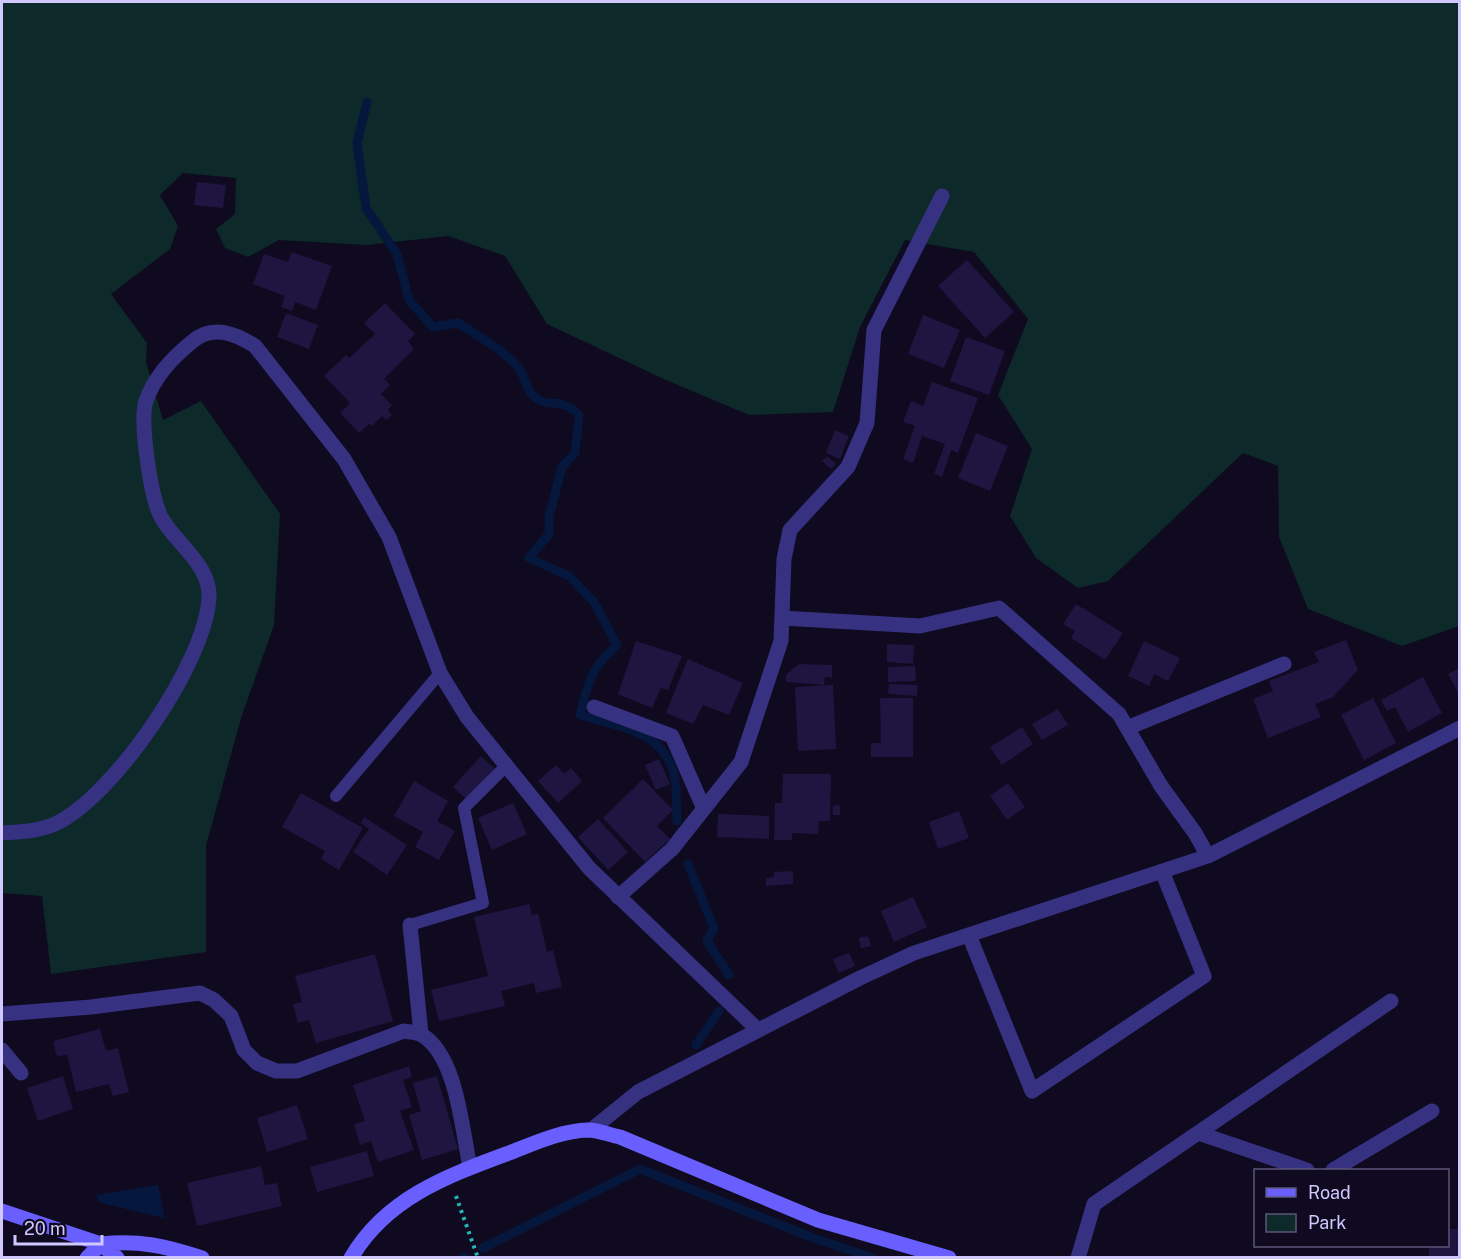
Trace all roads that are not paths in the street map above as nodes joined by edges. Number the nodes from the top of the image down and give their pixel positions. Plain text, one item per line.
1 (942, 196) dead end
2 (782, 618) junction
3 (1284, 664) dead end
4 (440, 673) junction
5 (594, 707) dead end
6 (1127, 728) junction
7 (1460, 728) edge
8 (506, 766) junction
9 (336, 796) dead end
10 (704, 809) junction
11 (2, 833) edge
12 (1208, 856) junction
13 (1162, 871) junction
14 (618, 897) junction
15 (410, 925) joint
16 (969, 935) junction
17 (1391, 1001) dead end
18 (2, 1014) edge
19 (757, 1029) junction
20 (421, 1034) junction
21 (2, 1050) edge
22 (21, 1073) dead end
23 (1432, 1111) dead end
24 (591, 1130) junction
25 (1198, 1133) junction
26 (470, 1167) junction
27 (1304, 1169) edge
28 (1335, 1169) edge
29 (2, 1211) edge
30 (101, 1244) junction
31 (87, 1257) edge
32 (117, 1257) edge
33 (202, 1257) edge
34 (351, 1257) edge
35 (949, 1257) edge
36 (1078, 1257) edge

1 - 2 street
2 - 6 street
2 - 10 street
3 - 6 street
4 - 8 street
4 - 9 lane
4 - 11 street
5 - 10 street
6 - 12 street
7 - 12 street
8 - 14 street
8 - 15 lane
10 - 14 street
12 - 13 street
13 - 16 street
13 - 16 street
14 - 19 street
15 - 20 street
16 - 19 street
17 - 25 street
18 - 20 street
19 - 24 street
20 - 26 street
21 - 22 street
23 - 28 street
24 - 26 street
24 - 35 street
25 - 27 street
25 - 36 street
26 - 34 street
29 - 30 street
30 - 31 street
30 - 32 street
30 - 33 street

